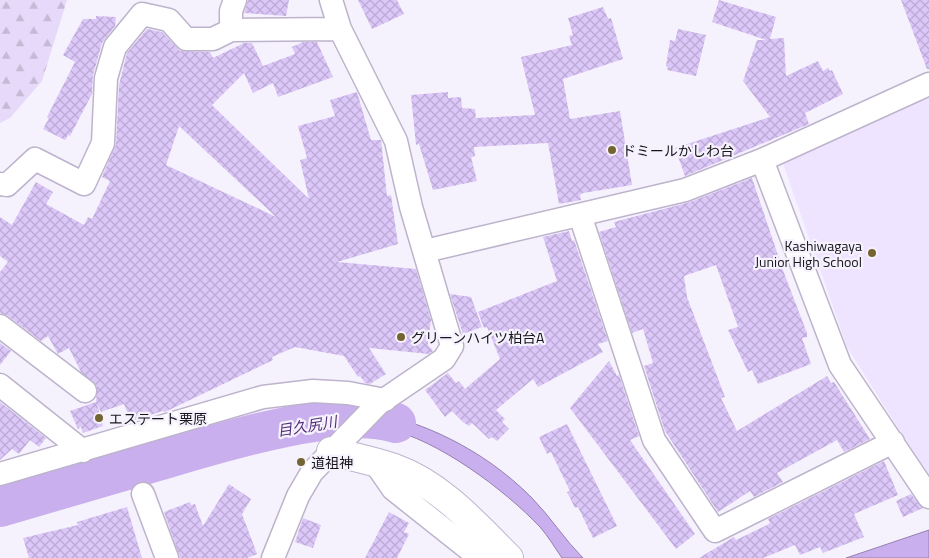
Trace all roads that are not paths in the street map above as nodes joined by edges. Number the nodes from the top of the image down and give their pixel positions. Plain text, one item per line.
1 (235, 0) edge
2 (331, 0) edge
3 (340, 29) junction
4 (231, 30) junction
5 (929, 84) edge
6 (762, 160) junction
7 (0, 184) edge
8 (580, 215) junction
9 (424, 251) junction
10 (0, 326) edge
11 (0, 385) edge
12 (85, 391) dead end
13 (382, 402) junction
14 (893, 442) junction
15 (333, 448) junction
16 (83, 451) junction
17 (375, 463) junction
18 (0, 474) edge
19 (143, 494) dead end
20 (929, 497) edge
21 (167, 558) edge
22 (273, 558) edge
23 (480, 558) edge
24 (509, 558) edge

1 - 4 street
2 - 3 street
3 - 4 street
3 - 9 street
4 - 7 street
5 - 6 street
6 - 8 street
6 - 14 street
8 - 9 street
8 - 14 street
9 - 13 street
10 - 12 street
11 - 16 street
13 - 15 street
13 - 16 street
14 - 20 street
15 - 17 street
15 - 22 street
16 - 18 street
17 - 23 street
17 - 24 street
19 - 21 street

